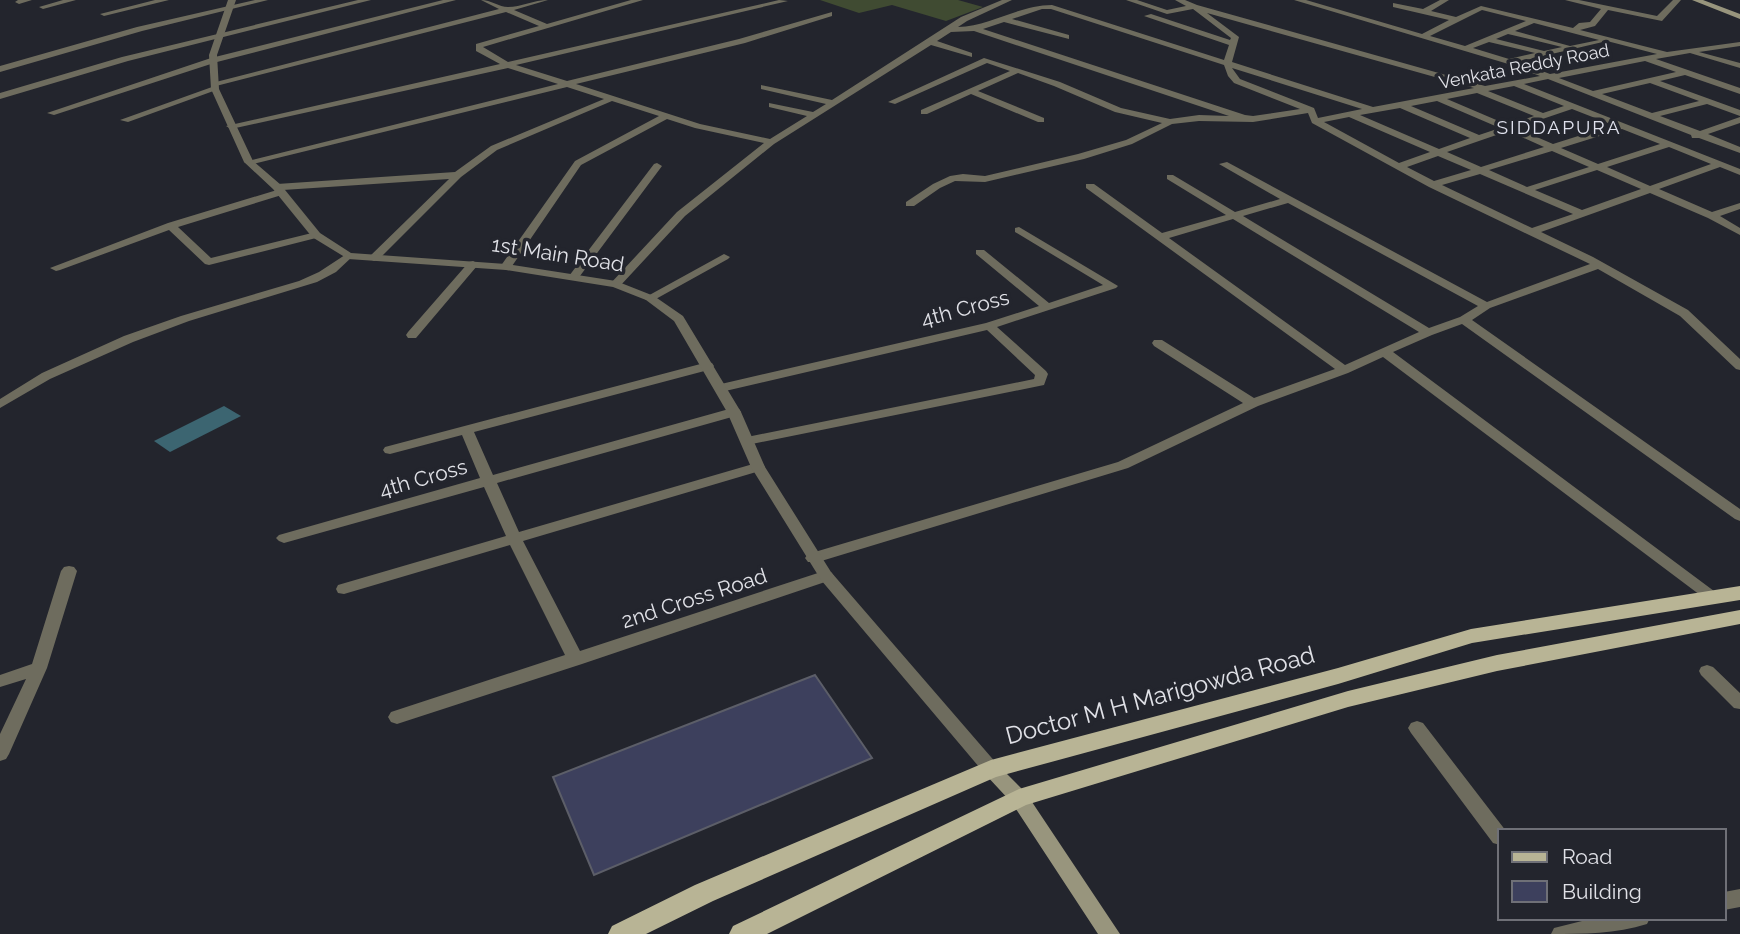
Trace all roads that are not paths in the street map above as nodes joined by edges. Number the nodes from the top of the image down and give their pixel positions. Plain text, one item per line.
1 (28, 0) edge
2 (72, 0) edge
3 (165, 0) edge
4 (264, 0) edge
5 (366, 0) edge
6 (452, 0) edge
7 (485, 0) edge
8 (544, 0) edge
9 (639, 0) edge
10 (1008, 0) edge
11 (1130, 0) edge
12 (1179, 0) edge
13 (1298, 0) edge
14 (1445, 0) edge
15 (1493, 0) edge
16 (1569, 0) edge
17 (1677, 0) edge
18 (1696, 0) edge
19 (1718, 0) edge
20 (784, 1) edge
21 (19, 2) dead end
22 (231, 4) edge
23 (1396, 5) dead end
24 (43, 6) dead end
25 (1194, 7) junction
26 (1481, 8) junction
27 (1606, 8) junction
28 (509, 9) junction
29 (1740, 9) edge
30 (1424, 12) junction
31 (1138, 13) dead end
32 (104, 14) dead end
33 (829, 14) dead end
34 (1020, 14) junction
35 (1740, 17) edge
36 (1003, 19) junction
37 (1457, 20) junction
38 (1533, 21) junction
39 (545, 26) junction
40 (1060, 26) dead end
41 (975, 29) junction
42 (949, 30) junction
43 (1506, 31) junction
44 (1574, 31) junction
45 (220, 35) junction
46 (1425, 36) junction
47 (1066, 37) dead end
48 (1487, 39) junction
49 (1607, 40) junction
50 (931, 42) junction
51 (1233, 44) junction
52 (1740, 44) edge
53 (1570, 47) junction
54 (1465, 49) junction
55 (1686, 51) junction
56 (1545, 53) junction
57 (969, 55) dead end
58 (1668, 55) junction
59 (1646, 59) junction
60 (214, 61) junction
61 (1226, 61) junction
62 (1508, 61) junction
63 (508, 65) junction
64 (1740, 66) edge
65 (0, 69) edge
66 (1018, 70) junction
67 (1685, 73) junction
68 (1551, 77) junction
69 (1652, 81) junction
70 (1514, 83) junction
71 (565, 85) junction
72 (215, 86) junction
73 (764, 87) dead end
74 (1740, 90) edge
75 (970, 91) junction
76 (1483, 91) junction
77 (1592, 93) junction
78 (0, 96) edge
79 (1439, 98) junction
80 (610, 99) junction
81 (1707, 101) junction
82 (892, 102) dead end
83 (835, 103) junction
84 (772, 105) dead end
85 (1402, 105) junction
86 (1572, 106) junction
87 (1311, 110) junction
88 (1376, 111) junction
89 (924, 112) dead end
90 (51, 113) dead end
91 (1740, 113) edge
92 (815, 115) junction
93 (1352, 115) junction
94 (666, 116) junction
95 (1542, 116) junction
96 (1651, 116) junction
97 (1252, 119) junction
98 (125, 120) dead end
99 (1041, 120) dead end
100 (1740, 120) edge
101 (1315, 121) junction
102 (1170, 122) junction
103 (232, 126) junction
104 (1621, 126) junction
105 (1508, 127) junction
106 (1699, 135) junction
107 (1477, 138) junction
108 (771, 142) junction
109 (1667, 144) junction
110 (1555, 146) junction
111 (1740, 150) edge
112 (1441, 151) junction
113 (249, 162) junction
114 (1224, 164) dead end
115 (1720, 164) junction
116 (657, 166) dead end
117 (1399, 166) junction
118 (1598, 166) junction
119 (1480, 169) junction
120 (1740, 172) edge
121 (458, 175) junction
122 (1170, 177) dead end
123 (1433, 184) junction
124 (1090, 186) dead end
125 (1650, 188) junction
126 (279, 190) junction
127 (1526, 190) junction
128 (1290, 199) junction
129 (910, 204) dead end
130 (1740, 206) edge
131 (1582, 214) junction
132 (1236, 215) junction
133 (1712, 216) junction
134 (172, 227) junction
135 (1020, 230) dead end
136 (1532, 232) junction
137 (1740, 232) edge
138 (316, 235) junction
139 (1163, 237) junction
140 (980, 252) dead end
141 (348, 256) junction
142 (724, 257) dead end
143 (374, 258) junction
144 (473, 264) junction
145 (1599, 265) junction
146 (506, 267) junction
147 (56, 268) dead end
148 (573, 278) junction
149 (616, 284) junction
150 (650, 298) junction
151 (1486, 306) junction
152 (1047, 307) junction
153 (1464, 320) junction
154 (989, 326) junction
155 (1428, 332) junction
156 (412, 335) dead end
157 (1158, 343) dead end
158 (1386, 353) junction
159 (708, 366) junction
160 (1740, 366) edge
161 (1344, 370) junction
162 (721, 388) junction
163 (1253, 402) junction
164 (0, 404) edge
165 (734, 412) junction
166 (466, 430) junction
167 (747, 441) junction
168 (390, 450) dead end
169 (758, 467) junction
170 (489, 481) junction
171 (1740, 516) edge
172 (284, 538) dead end
173 (515, 540) junction
174 (813, 558) junction
175 (69, 571) dead end
176 (826, 576) junction
177 (344, 589) dead end
178 (1740, 593) edge
179 (1714, 597) junction
180 (1740, 617) edge
181 (576, 660) junction
182 (39, 668) junction
183 (1707, 671) dead end
184 (0, 681) edge
185 (1740, 703) edge
186 (397, 717) dead end
187 (1417, 728) dead end
188 (0, 754) edge
189 (991, 769) junction
190 (1019, 798) junction
191 (1498, 833) edge
192 (1625, 920) edge
193 (1566, 928) edge
194 (621, 934) edge
195 (742, 934) edge
196 (1110, 934) edge

1 - 21 street
2 - 24 street
3 - 32 street
4 - 22 street
5 - 45 street
6 - 60 street
7 - 28 street
8 - 28 street
9 - 39 street
10 - 42 street
11 - 25 street
12 - 25 street
13 - 46 street
14 - 30 street
15 - 26 street
16 - 27 street
17 - 27 street
18 - 35 main road
19 - 29 main road
20 - 63 street
22 - 45 street, 1st Main Road
22 - 65 street
23 - 30 street
25 - 51 street
25 - 76 street
26 - 37 street
26 - 38 street
27 - 44 street
28 - 39 street
28 - 72 street
30 - 37 street
31 - 51 street
33 - 71 street
34 - 36 street
34 - 40 street
34 - 61 street
36 - 41 street
36 - 47 street
37 - 46 street
38 - 43 street
38 - 44 street
39 - 63 street
41 - 42 street
41 - 97 street
42 - 50 street
43 - 48 street
43 - 53 street
44 - 49 street
45 - 60 street, 1st Main Road
45 - 78 street
46 - 54 street
48 - 54 street
48 - 56 street
49 - 53 street
49 - 58 street
50 - 57 street
50 - 83 street
51 - 61 street
52 - 55 street, Venkata Reddy Road
53 - 56 street
54 - 62 street
55 - 58 street, Venkata Reddy Road
55 - 64 street
56 - 62 street
58 - 59 street, Venkata Reddy Road
59 - 67 street
59 - 68 street, Venkata Reddy Road
60 - 72 street, 1st Main Road
60 - 90 street
61 - 87 street
61 - 88 street
62 - 68 street
63 - 71 street
63 - 103 street
66 - 75 street
66 - 82 street
66 - 102 street
67 - 69 street
67 - 74 street
68 - 70 street, Venkata Reddy Road
68 - 77 street
69 - 77 street
69 - 81 street
70 - 76 street, Venkata Reddy Road
70 - 86 street
71 - 80 street
71 - 113 street
72 - 98 street
72 - 103 street, 1st Main Road
73 - 83 street
75 - 89 street
75 - 99 street
76 - 79 street, Venkata Reddy Road
76 - 95 street
77 - 96 street
79 - 85 street, Venkata Reddy Road
79 - 105 street
80 - 94 street
80 - 121 street
81 - 91 street
81 - 96 street
83 - 92 street
84 - 92 street
85 - 88 street, Venkata Reddy Road
85 - 107 street
86 - 95 street
86 - 104 street
87 - 97 street
87 - 101 street
88 - 93 street, Venkata Reddy Road
92 - 108 street
93 - 101 street, Venkata Reddy Road
93 - 112 street
94 - 108 street
94 - 146 street
95 - 105 street
96 - 106 street
97 - 102 street
100 - 106 street
101 - 117 street
102 - 129 street
103 - 113 street, 1st Main Road
104 - 109 street
104 - 110 street
105 - 107 street
105 - 110 street
106 - 109 street
106 - 111 street
107 - 112 street
108 - 149 street
109 - 115 street
109 - 118 street
110 - 118 street
110 - 119 street
112 - 117 street
112 - 119 street
113 - 126 street, 1st Main Road
114 - 128 street
115 - 120 street
115 - 125 street
116 - 148 street
117 - 123 street
118 - 125 street
118 - 127 street
119 - 123 street
119 - 127 street
121 - 126 street
121 - 143 street
122 - 132 street
123 - 136 street
124 - 139 street
125 - 131 street
125 - 133 street
126 - 134 street
126 - 138 street, 1st Main Road
127 - 131 street
128 - 132 street
128 - 151 street
130 - 133 street
131 - 136 street
132 - 139 street
132 - 155 street
133 - 137 street
134 - 138 street
134 - 147 street
135 - 152 street, 4th Cross
136 - 145 street
138 - 141 street, 1st Main Road
139 - 161 street
140 - 152 street
141 - 143 street, 1st Main Road
141 - 164 street
142 - 150 street
143 - 144 street, 1st Main Road
144 - 146 street, 1st Main Road
144 - 156 street
145 - 151 street
145 - 160 street
146 - 148 street, 1st Main Road
148 - 149 street, 1st Main Road
149 - 150 street, 1st Main Road
150 - 159 street, 1st Main Road
151 - 153 street
152 - 154 street, 4th Cross
153 - 155 street
153 - 171 street
154 - 162 street, 4th Cross
154 - 167 street
155 - 158 street
157 - 163 street
158 - 161 street
158 - 179 street
159 - 162 street, 1st Main Road
159 - 166 street
161 - 163 street
162 - 165 street, 1st Main Road
163 - 174 street
165 - 167 street, 1st Main Road
165 - 170 street, 4th Cross
166 - 168 street
166 - 170 street
167 - 169 street, 1st Main Road
169 - 173 street
169 - 174 street, 1st Main Road
170 - 172 street, 4th Cross
170 - 173 street
173 - 177 street
173 - 181 street
174 - 176 street, 1st Main Road
175 - 182 street
176 - 181 street, 2nd Cross Road
176 - 189 street, 1st Main Road
178 - 179 main road, Doctor M H Marigowda Road
179 - 189 main road, Doctor M H Marigowda Road
180 - 190 main road
181 - 186 street, 2nd Cross Road
182 - 184 street
182 - 188 street
183 - 185 street
187 - 191 street
189 - 190 main road
189 - 194 main road, Doctor M H Marigowda Road
190 - 195 main road
190 - 196 main road
192 - 193 street

